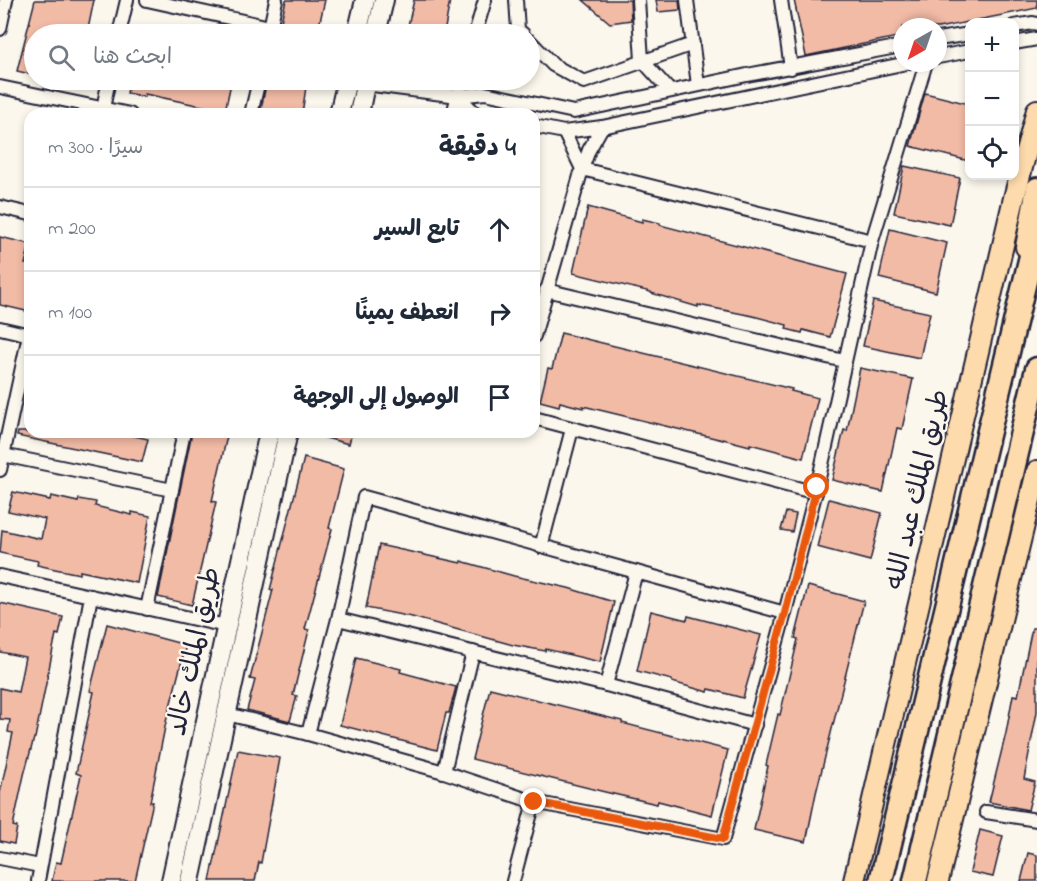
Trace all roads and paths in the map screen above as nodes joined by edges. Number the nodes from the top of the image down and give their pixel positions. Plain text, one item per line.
1 (6, 0) edge
2 (127, 0) edge
3 (147, 0) edge
4 (276, 0) edge
5 (365, 0) edge
6 (384, 0) edge
7 (485, 0) edge
8 (516, 0) edge
9 (638, 0) edge
10 (687, 0) edge
11 (781, 0) edge
12 (121, 24) edge
13 (241, 24) edge
14 (271, 24) edge
15 (359, 24) edge
16 (378, 24) edge
17 (478, 24) edge
18 (518, 24) edge
19 (1037, 24) edge
20 (1019, 25) edge
21 (0, 29) edge
22 (965, 35) edge
23 (947, 38) edge
24 (1037, 39) edge
25 (1019, 42) edge
26 (693, 44) junction
27 (893, 48) edge
28 (540, 51) edge
29 (965, 52) edge
30 (947, 55) edge
31 (642, 60) junction
32 (893, 66) edge
33 (791, 68) junction
34 (923, 72) edge
35 (698, 85) junction
36 (0, 87) edge
37 (107, 90) edge
38 (257, 90) edge
39 (345, 90) edge
40 (364, 90) edge
41 (419, 90) edge
42 (460, 90) edge
43 (670, 91) junction
44 (458, 96) junction
45 (103, 108) joint
46 (252, 108) edge
47 (340, 108) edge
48 (360, 108) edge
49 (455, 108) edge
50 (470, 108) edge
51 (1037, 110) edge
52 (540, 127) edge
53 (602, 127) junction
54 (564, 132) junction
55 (582, 169) junction
56 (1037, 188) edge
57 (0, 207) edge
58 (24, 213) edge
59 (1037, 231) edge
60 (872, 241) junction
61 (546, 290) junction
62 (1017, 312) junction
63 (540, 313) edge
64 (0, 328) edge
65 (24, 334) edge
66 (844, 361) junction
67 (24, 362) edge
68 (1037, 369) edge
69 (540, 420) edge
70 (572, 429) junction
71 (183, 438) edge
72 (268, 438) edge
73 (287, 438) edge
74 (3, 455) junction
75 (0, 470) edge
76 (1037, 471) edge
77 (172, 490) junction
78 (816, 493) junction
79 (541, 547) junction
80 (636, 572) junction
81 (0, 576) edge
82 (91, 596) junction
83 (147, 609) junction
84 (785, 613) junction
85 (338, 619) junction
86 (226, 626) junction
87 (473, 652) junction
88 (606, 685) junction
89 (227, 714) junction
90 (755, 725) junction
91 (308, 734) junction
92 (444, 772) junction
93 (534, 802) junction
94 (986, 813) dead end
95 (1037, 820) edge
96 (861, 851) junction
97 (0, 858) edge
98 (943, 859) junction
99 (40, 866) junction
100 (38, 881) edge
101 (171, 881) edge
102 (190, 881) edge
103 (513, 881) edge
104 (840, 881) edge
105 (854, 881) edge
106 (862, 881) edge
107 (881, 881) edge
108 (915, 881) edge
109 (931, 881) edge
110 (940, 881) edge

1 - 21 street
2 - 12 street
3 - 13 street
4 - 14 street
5 - 15 main road
6 - 16 main road
7 - 17 street
8 - 18 street
9 - 31 street
10 - 26 street
11 - 33 street
19 - 20 street
22 - 23 street
24 - 25 street
26 - 31 street
26 - 35 street
27 - 33 street
28 - 31 street
29 - 30 street
31 - 43 street
32 - 53 street
33 - 35 street
34 - 60 street
35 - 43 street
36 - 45 street
37 - 45 street
38 - 46 street
39 - 47 main road
40 - 48 main road
41 - 44 street
42 - 44 street
43 - 44 street
44 - 49 street
44 - 50 street
51 - 96 main road, طريق الملك عبد الله
52 - 54 street
53 - 54 street
53 - 55 street
54 - 55 street
55 - 60 street
55 - 61 street
56 - 62 main road
57 - 58 street
59 - 62 highway, طريق الملك عبد الله
60 - 66 street
61 - 63 street
61 - 66 street
62 - 107 highway, طريق الملك عبد الله
64 - 65 street
66 - 78 street
67 - 74 street
68 - 108 highway
69 - 70 street
70 - 78 street
70 - 79 street
71 - 77 street
72 - 86 main road, طريق الملك خالد
73 - 89 main road, طريق الملك خالد
74 - 75 street
74 - 77 street
76 - 98 main road
77 - 83 street
78 - 84 street
79 - 80 street
79 - 85 street
80 - 84 street
80 - 88 street
81 - 82 street
82 - 83 street
82 - 99 street
83 - 86 street
84 - 90 street
85 - 87 street
85 - 91 street
86 - 101 main road, طريق الملك خالد
87 - 88 street
87 - 92 street
88 - 90 street
89 - 91 street
89 - 102 main road, طريق الملك خالد
90 - 93 street
91 - 92 street
92 - 93 street
93 - 103 street
94 - 95 street
96 - 104 main road
96 - 105 main road, طريق الملك عبد الله
96 - 106 main road
97 - 99 street
98 - 109 main road
98 - 110 main road
99 - 100 street

